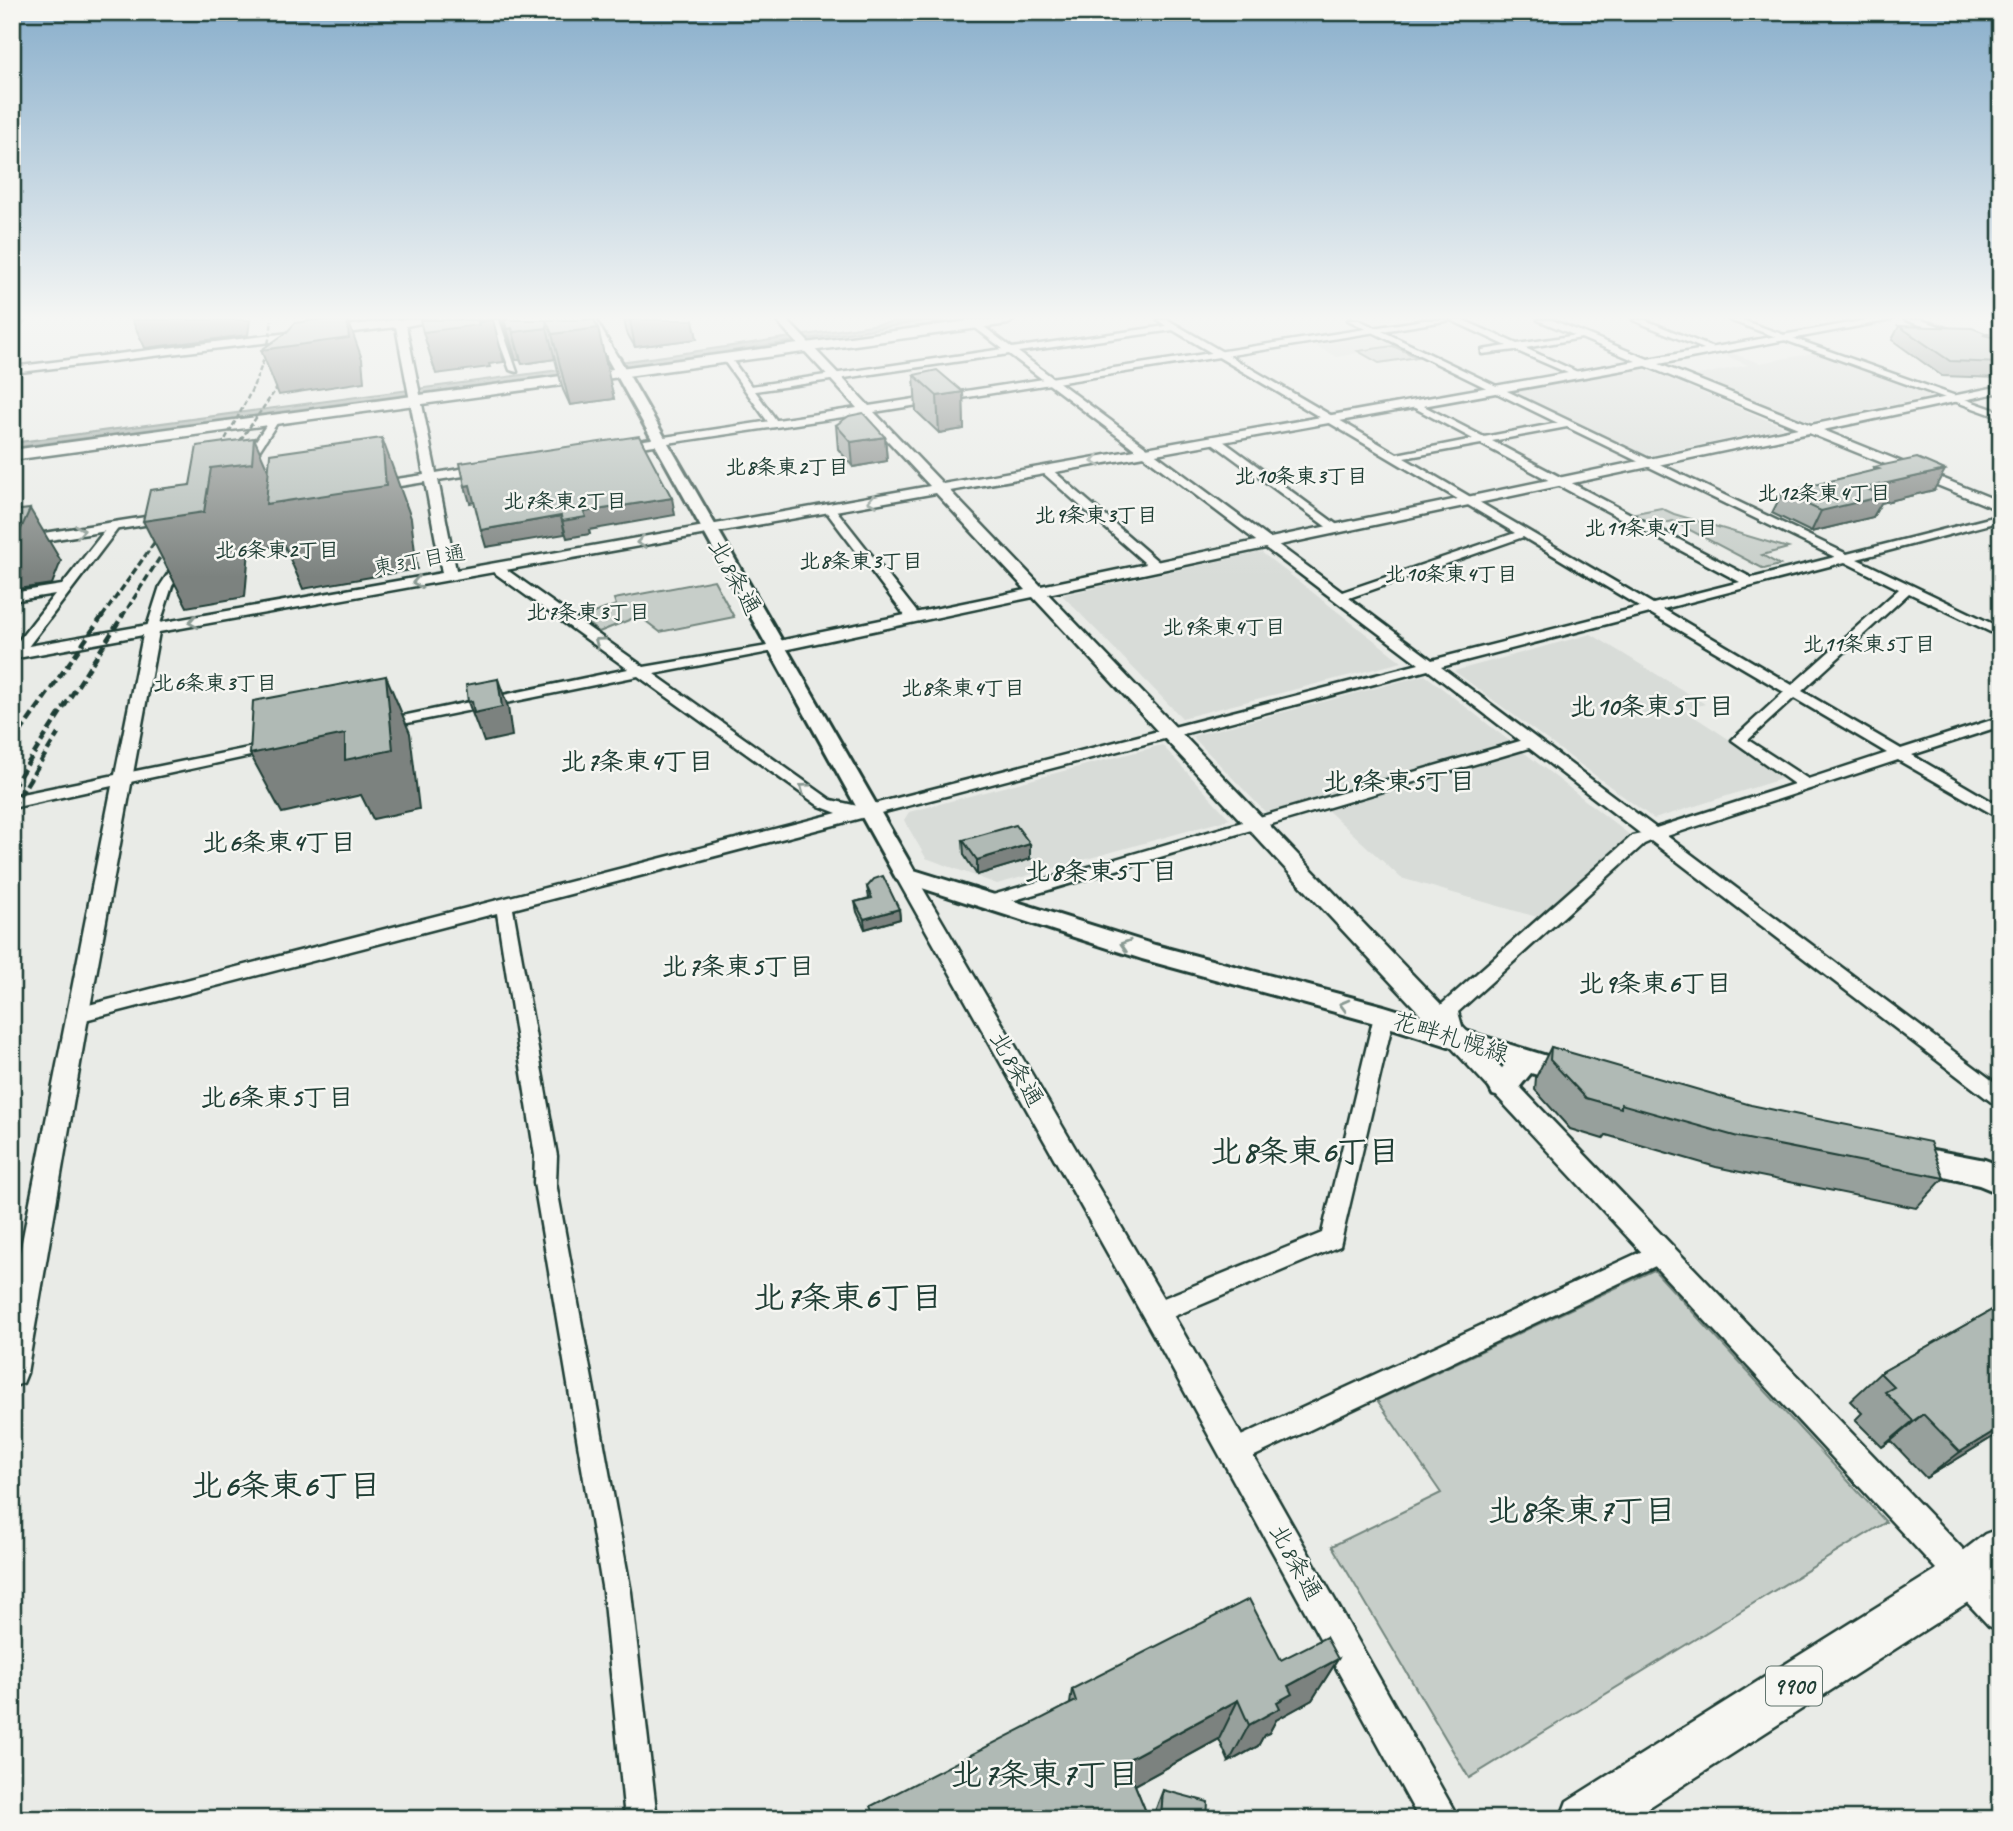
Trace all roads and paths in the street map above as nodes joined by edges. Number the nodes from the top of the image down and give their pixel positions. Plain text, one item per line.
1 (339, 405) edge
2 (416, 405) edge
3 (639, 405) edge
4 (761, 405) edge
5 (861, 405) edge
6 (895, 405) edge
7 (1083, 405) edge
8 (1308, 405) edge
9 (1413, 405) edge
10 (1416, 405) edge
11 (1529, 405) edge
12 (1752, 405) edge
13 (1919, 405) edge
14 (1975, 405) edge
15 (865, 410) junction
16 (2001, 415) edge
17 (1331, 419) junction
18 (274, 420) junction
19 (774, 424) junction
20 (1568, 424) junction
21 (1810, 429) junction
22 (1215, 440) junction
23 (1484, 440) junction
24 (660, 442) junction
25 (608, 450) edge
26 (1147, 452) junction
27 (12, 455) edge
28 (1396, 457) junction
29 (1648, 463) junction
30 (503, 466) edge
31 (241, 469) dead end
32 (1046, 470) junction
33 (430, 477) junction
34 (1561, 481) junction
35 (355, 489) edge
36 (939, 489) junction
37 (1468, 501) junction
38 (2001, 507) edge
39 (829, 508) junction
40 (189, 514) edge
41 (2001, 518) edge
42 (114, 526) junction
43 (1336, 529) junction
44 (708, 530) junction
45 (1525, 533) junction
46 (12, 542) edge
47 (1268, 544) junction
48 (187, 552) edge
49 (1846, 558) junction
50 (1157, 567) junction
51 (496, 568) junction
52 (450, 576) junction
53 (1750, 582) junction
54 (67, 588) junction
55 (1907, 588) junction
56 (1037, 592) junction
57 (12, 597) edge
58 (1340, 597) junction
59 (1651, 607) junction
60 (914, 618) junction
61 (152, 630) junction
62 (2001, 633) edge
63 (774, 647) junction
64 (14, 653) edge
65 (1430, 666) junction
66 (642, 672) junction
67 (1793, 692) junction
68 (2001, 721) edge
69 (372, 726) edge
70 (1169, 733) junction
71 (291, 743) edge
72 (1530, 743) junction
73 (1900, 754) junction
74 (121, 779) junction
75 (1804, 784) junction
76 (12, 802) edge
77 (867, 810) junction
78 (2001, 814) edge
79 (1255, 824) junction
80 (1652, 835) junction
81 (905, 875) junction
82 (992, 901) junction
83 (504, 905) junction
84 (77, 1015) junction
85 (1384, 1016) junction
86 (1455, 1037) junction
87 (1525, 1060) junction
88 (1603, 1084) edge
89 (1503, 1087) junction
90 (2000, 1096) edge
91 (1877, 1151) edge
92 (2001, 1181) edge
93 (1660, 1253) junction
94 (23, 1256) edge
95 (1157, 1312) junction
96 (12, 1373) edge
97 (1235, 1452) junction
98 (1983, 1564) edge
99 (2001, 1614) edge
100 (641, 1819) edge
101 (1440, 1819) edge
102 (1585, 1819) edge

1 - 18 main road
2 - 33 street
3 - 24 main road, 北8条通
4 - 19 street
5 - 15 street
6 - 15 street
7 - 26 street
8 - 17 street
9 - 17 street, 東3丁目通
10 - 23 street
11 - 20 street
12 - 21 street
13 - 21 street
14 - 16 street
15 - 19 street
15 - 36 street
17 - 22 street, 東3丁目通
17 - 28 street
18 - 27 main road
18 - 31 street
19 - 24 street
20 - 23 street
20 - 29 street
21 - 29 street
21 - 38 street
22 - 26 street, 東3丁目通
22 - 43 street
23 - 28 street
23 - 34 street
24 - 25 street
24 - 44 main road, 北8条通
26 -> 32 street, 東3丁目通
26 - 47 street
28 - 37 street
29 - 34 street
29 - 49 street
30 - 33 street
32 - 36 street, 東3丁目通
32 - 50 street
33 - 35 street
33 - 52 street
34 - 37 street
34 - 53 street
36 -> 39 street, 東3丁目通
36 - 56 street
37 - 43 street
37 - 45 street
39 - 44 street, 東3丁目通
39 - 60 street
40 - 42 street
41 - 49 street
46 -> 42 street
42 - 54 street
43 - 47 street
44 -> 51 street, 東3丁目通
44 - 63 main road, 北8条通
45 - 58 street
45 - 59 street
47 - 50 street
47 - 58 street
48 - 61 street
49 - 53 street
49 - 55 street
50 - 56 street
51 - 52 street, 東3丁目通
66 -> 51 street
52 -> 61 street, 東3丁目通
53 - 59 street
54 - 57 street
54 - 64 street
55 - 62 street
55 - 67 street
56 - 60 street
56 - 70 street
58 - 65 street
59 - 65 street
59 - 67 street
60 - 63 street
61 - 64 street, 東3丁目通
61 - 74 street
63 - 66 street
63 - 77 main road, 北8条通
65 - 70 street
65 - 72 street
66 - 69 street
77 -> 66 street
67 - 73 street
67 - 75 street
68 - 73 street
70 - 77 street
70 - 79 street
71 - 74 street
72 - 79 street
72 - 80 street
73 - 75 street
73 - 78 street
74 - 76 street
74 - 84 street
75 - 80 street
77 - 81 main road, 北8条通
77 - 83 street
79 - 82 street
79 - 86 street
80 - 86 street
80 - 90 street
81 - 82 main road, 花畔札幌線
81 - 95 street, 北8条通
85 -> 82 main road, 花畔札幌線
83 - 84 street
83 - 100 street
84 - 94 street
85 - 86 main road, 花畔札幌線
85 - 95 street
86 - 87 main road, 花畔札幌線
86 - 89 street
87 - 88 main road, 花畔札幌線
87 - 89 main road
89 - 93 street
91 - 92 main road
93 - 97 street
93 - 98 street
94 - 96 street
95 - 97 street, 北8条通
97 - 101 street, 北8条通
98 - 99 street
98 - 102 main road, 9900

